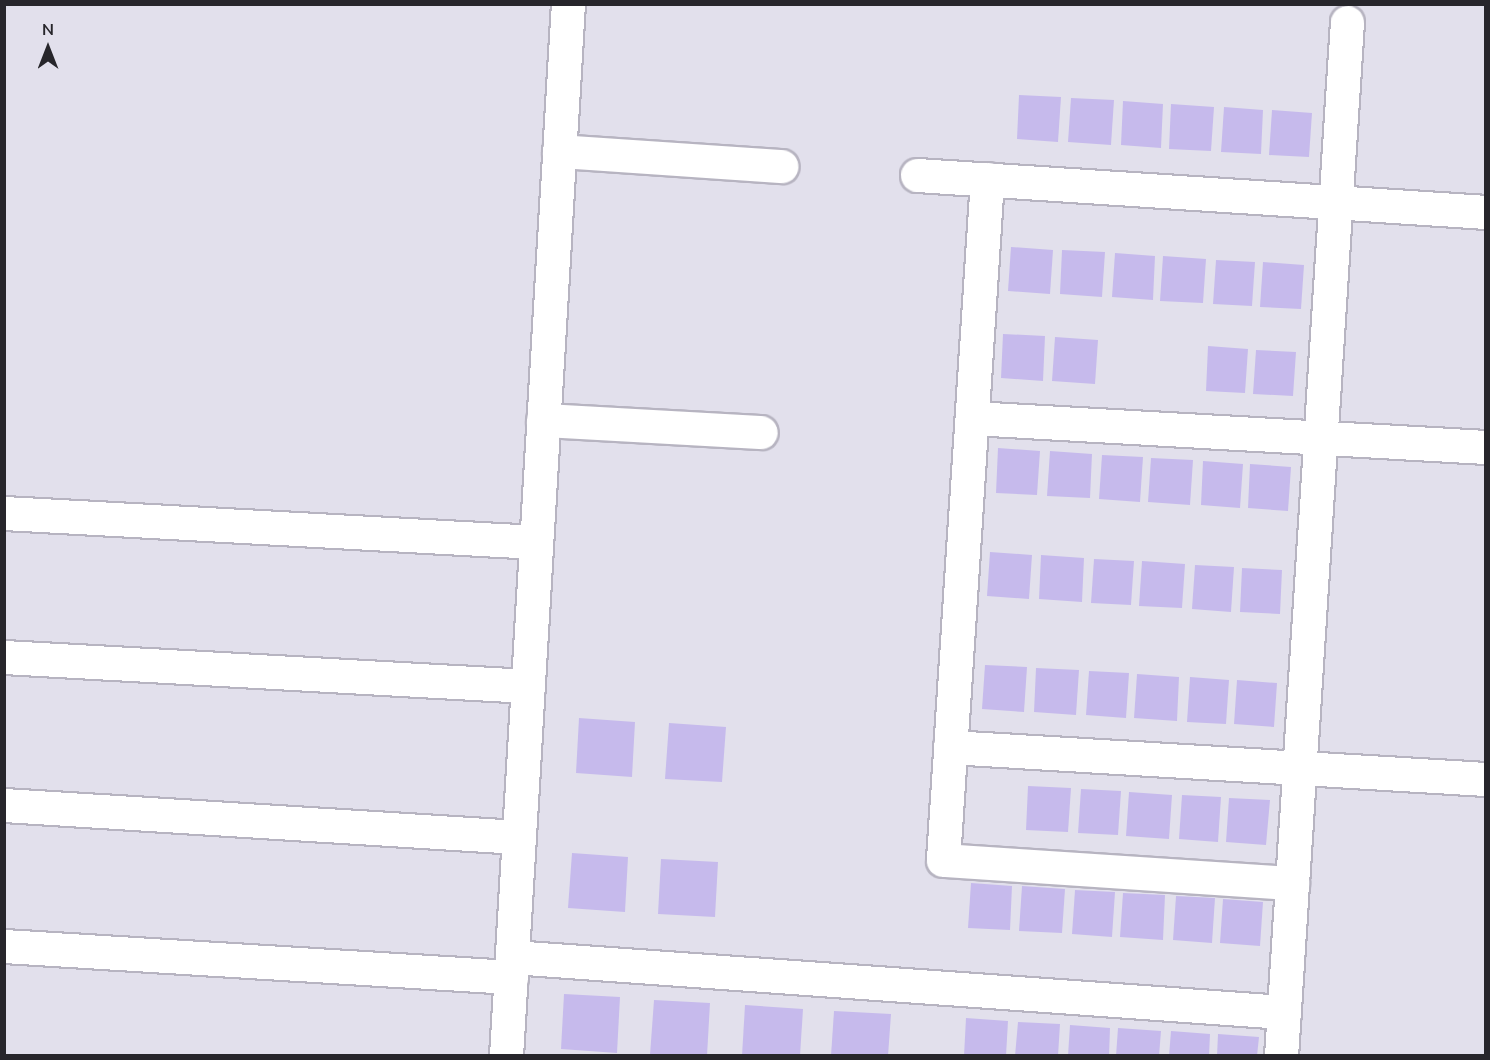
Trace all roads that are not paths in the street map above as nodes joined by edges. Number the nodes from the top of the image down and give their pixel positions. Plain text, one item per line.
1 (568, 4) edge
2 (1347, 22) dead end
3 (559, 152) junction
4 (782, 166) dead end
5 (917, 175) dead end
6 (987, 179) junction
7 (1336, 202) junction
8 (1485, 212) edge
9 (972, 418) junction
10 (543, 420) junction
11 (761, 432) dead end
12 (1320, 438) junction
13 (1485, 447) edge
14 (4, 513) edge
15 (536, 542) junction
16 (4, 657) edge
17 (528, 687) junction
18 (950, 747) junction
19 (1299, 768) junction
20 (1485, 779) edge
21 (4, 805) edge
22 (519, 837) junction
23 (1292, 883) junction
24 (4, 945) edge
25 (511, 967) junction
26 (1284, 1012) junction
27 (506, 1056) edge
28 (1281, 1056) edge

1 - 3 street
2 - 7 street
3 - 4 street
3 - 10 street
5 - 6 street
6 - 7 street
6 - 9 street
7 - 8 street
7 - 12 street
9 - 12 street
9 - 18 street
10 - 11 street
10 - 15 street
12 - 13 street
12 - 19 street
14 - 15 street
15 - 17 street
16 - 17 street
17 - 22 street
18 - 19 street
18 - 23 street
19 - 20 street
19 - 23 street
21 - 22 street
22 - 25 street
23 - 26 street
24 - 25 street
25 - 26 street
25 - 27 street
26 - 28 street

